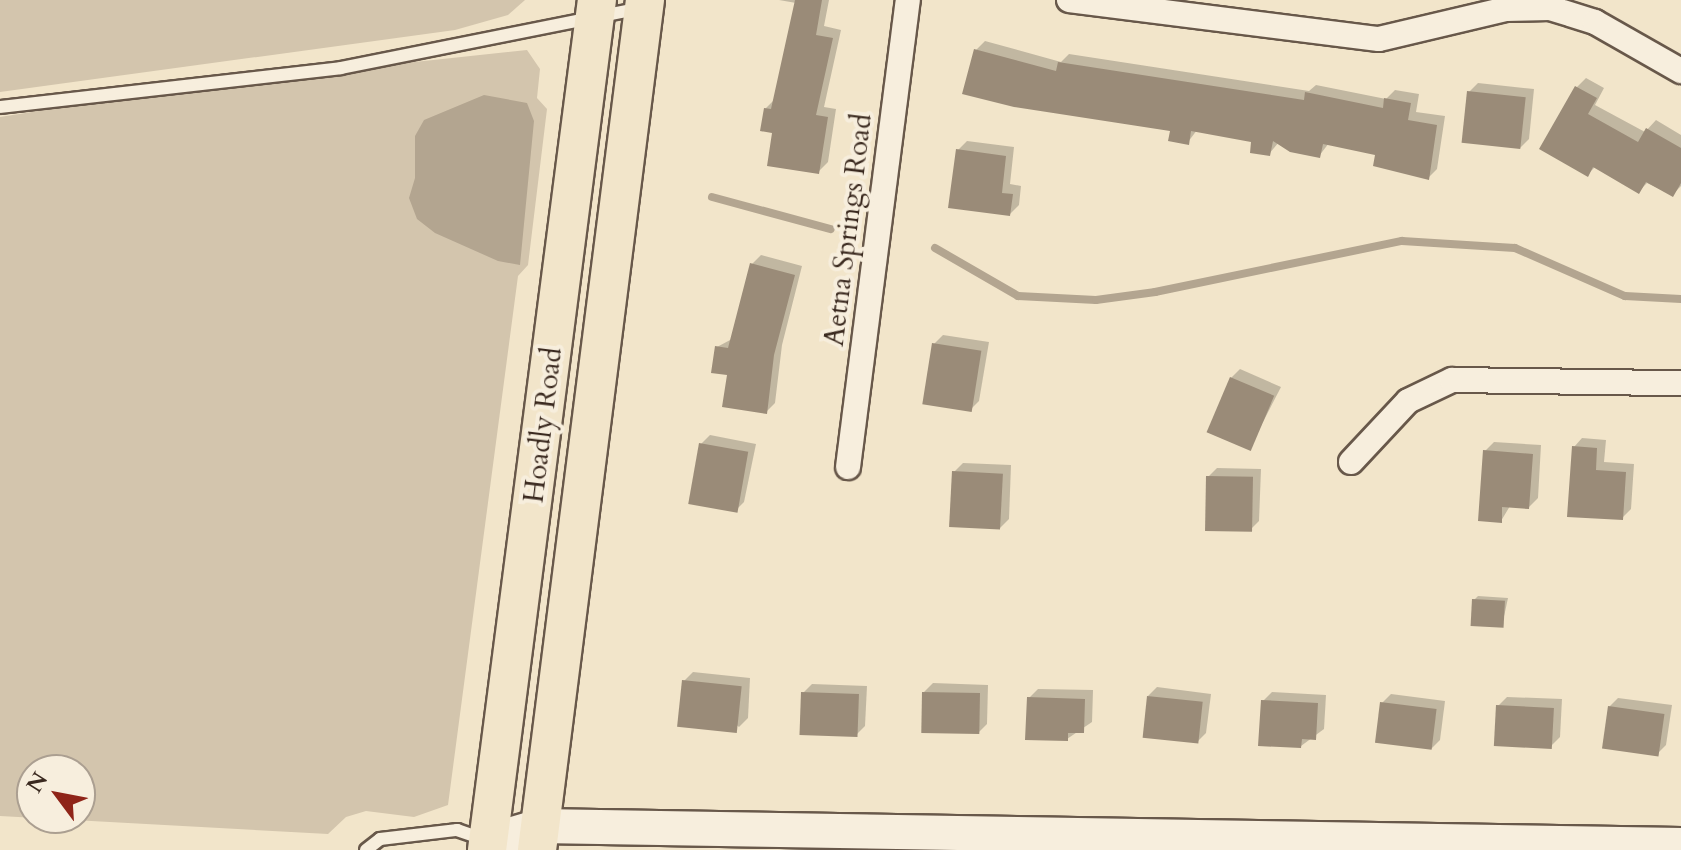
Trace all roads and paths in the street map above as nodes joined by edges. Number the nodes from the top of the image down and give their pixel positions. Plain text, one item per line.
1 (908, 0) edge
2 (1069, 0) edge
3 (645, 4) edge
4 (596, 9) edge
5 (1223, 10) edge
6 (1681, 71) edge
7 (0, 107) edge
8 (1681, 383) edge
9 (1351, 462) dead end
10 (848, 467) dead end
11 (539, 838) edge
12 (886, 840) edge
13 (1681, 845) edge
14 (1481, 846) edge
15 (484, 847) edge
16 (366, 850) edge

1 - 10 street, Aetna Springs Road
2 - 5 street
3 - 4 lane
3 - 11 main road, Hoadly Road
4 - 7 lane
4 - 15 main road, Hoadly Road
5 - 6 street
8 - 9 street
11 - 12 street
11 - 15 street
12 - 14 street
13 - 14 street
15 - 16 lane

